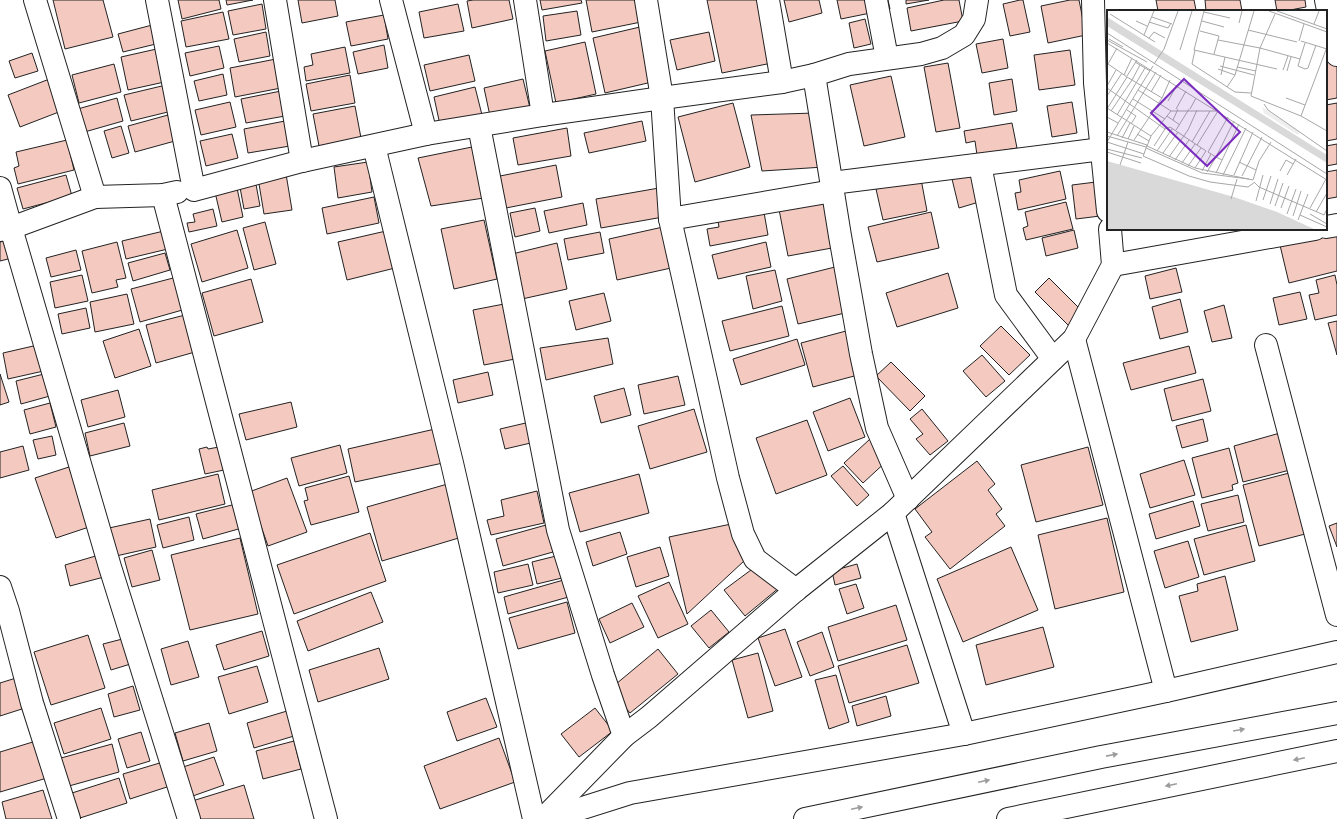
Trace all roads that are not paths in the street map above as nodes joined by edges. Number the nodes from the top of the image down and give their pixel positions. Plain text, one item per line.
1 (36, 0) edge
2 (157, 0) edge
3 (275, 0) edge
4 (392, 0) edge
5 (525, 0) edge
6 (646, 0) edge
7 (768, 0) edge
8 (876, 0) edge
9 (977, 0) edge
10 (1093, 0) edge
11 (1326, 0) edge
12 (1333, 41) edge
13 (887, 58) junction
14 (814, 75) junction
15 (1102, 81) edge
16 (782, 82) junction
17 (662, 98) junction
18 (543, 115) junction
19 (479, 126) junction
20 (426, 134) junction
21 (374, 146) junction
22 (1102, 149) junction
23 (302, 161) junction
24 (980, 165) junction
25 (832, 187) junction
26 (0, 188) edge
27 (194, 190) junction
28 (163, 195) junction
29 (95, 197) junction
30 (1107, 201) edge
31 (670, 219) junction
32 (1337, 225) edge
33 (1327, 227) edge
34 (5, 229) edge
35 (1110, 230) edge
36 (1309, 230) edge
37 (1114, 265) junction
38 (1074, 339) junction
39 (1266, 345) dead end
40 (1053, 359) junction
41 (900, 506) junction
42 (0, 586) edge
43 (796, 590) junction
44 (1337, 615) edge
45 (1337, 652) edge
46 (1166, 691) junction
47 (1337, 713) edge
48 (964, 734) junction
49 (624, 736) junction
50 (1337, 751) edge
51 (69, 819) edge
52 (189, 819) edge
53 (326, 819) edge
54 (534, 819) edge
55 (544, 819) edge
56 (548, 819) edge
57 (805, 819) edge
58 (1008, 819) edge

1 - 29 main road
2 - 27 main road
3 - 23 main road
4 - 20 main road
5 - 18 main road
6 - 17 main road
7 - 16 main road
8 - 13 main road
9 - 13 main road
10 - 15 main road
11 - 12 main road
13 - 14 main road
14 - 16 main road
14 - 25 main road
15 - 22 main road
16 - 17 main road
17 - 18 main road
17 - 31 main road
18 - 19 main road
19 - 20 main road
19 - 49 main road
20 - 21 main road
21 - 23 main road
21 - 54 main road
22 - 24 main road
22 - 30 main road
23 - 27 main road
24 - 25 main road
24 - 40 main road
25 - 31 main road
25 - 41 main road
26 - 34 main road
27 - 28 main road
28 - 29 main road
28 - 53 main road
29 - 34 main road
31 - 43 main road
32 - 33 main road
34 - 52 main road
35 - 37 main road
36 - 37 main road
37 - 38 main road
38 - 40 main road
38 - 46 main road
39 - 44 main road
40 - 41 main road
41 - 43 main road
41 - 48 main road
42 - 51 main road
43 - 49 main road
45 - 46 main road
46 - 48 main road
57 -> 47 main road
48 - 56 main road
49 - 55 main road
50 -> 58 main road

